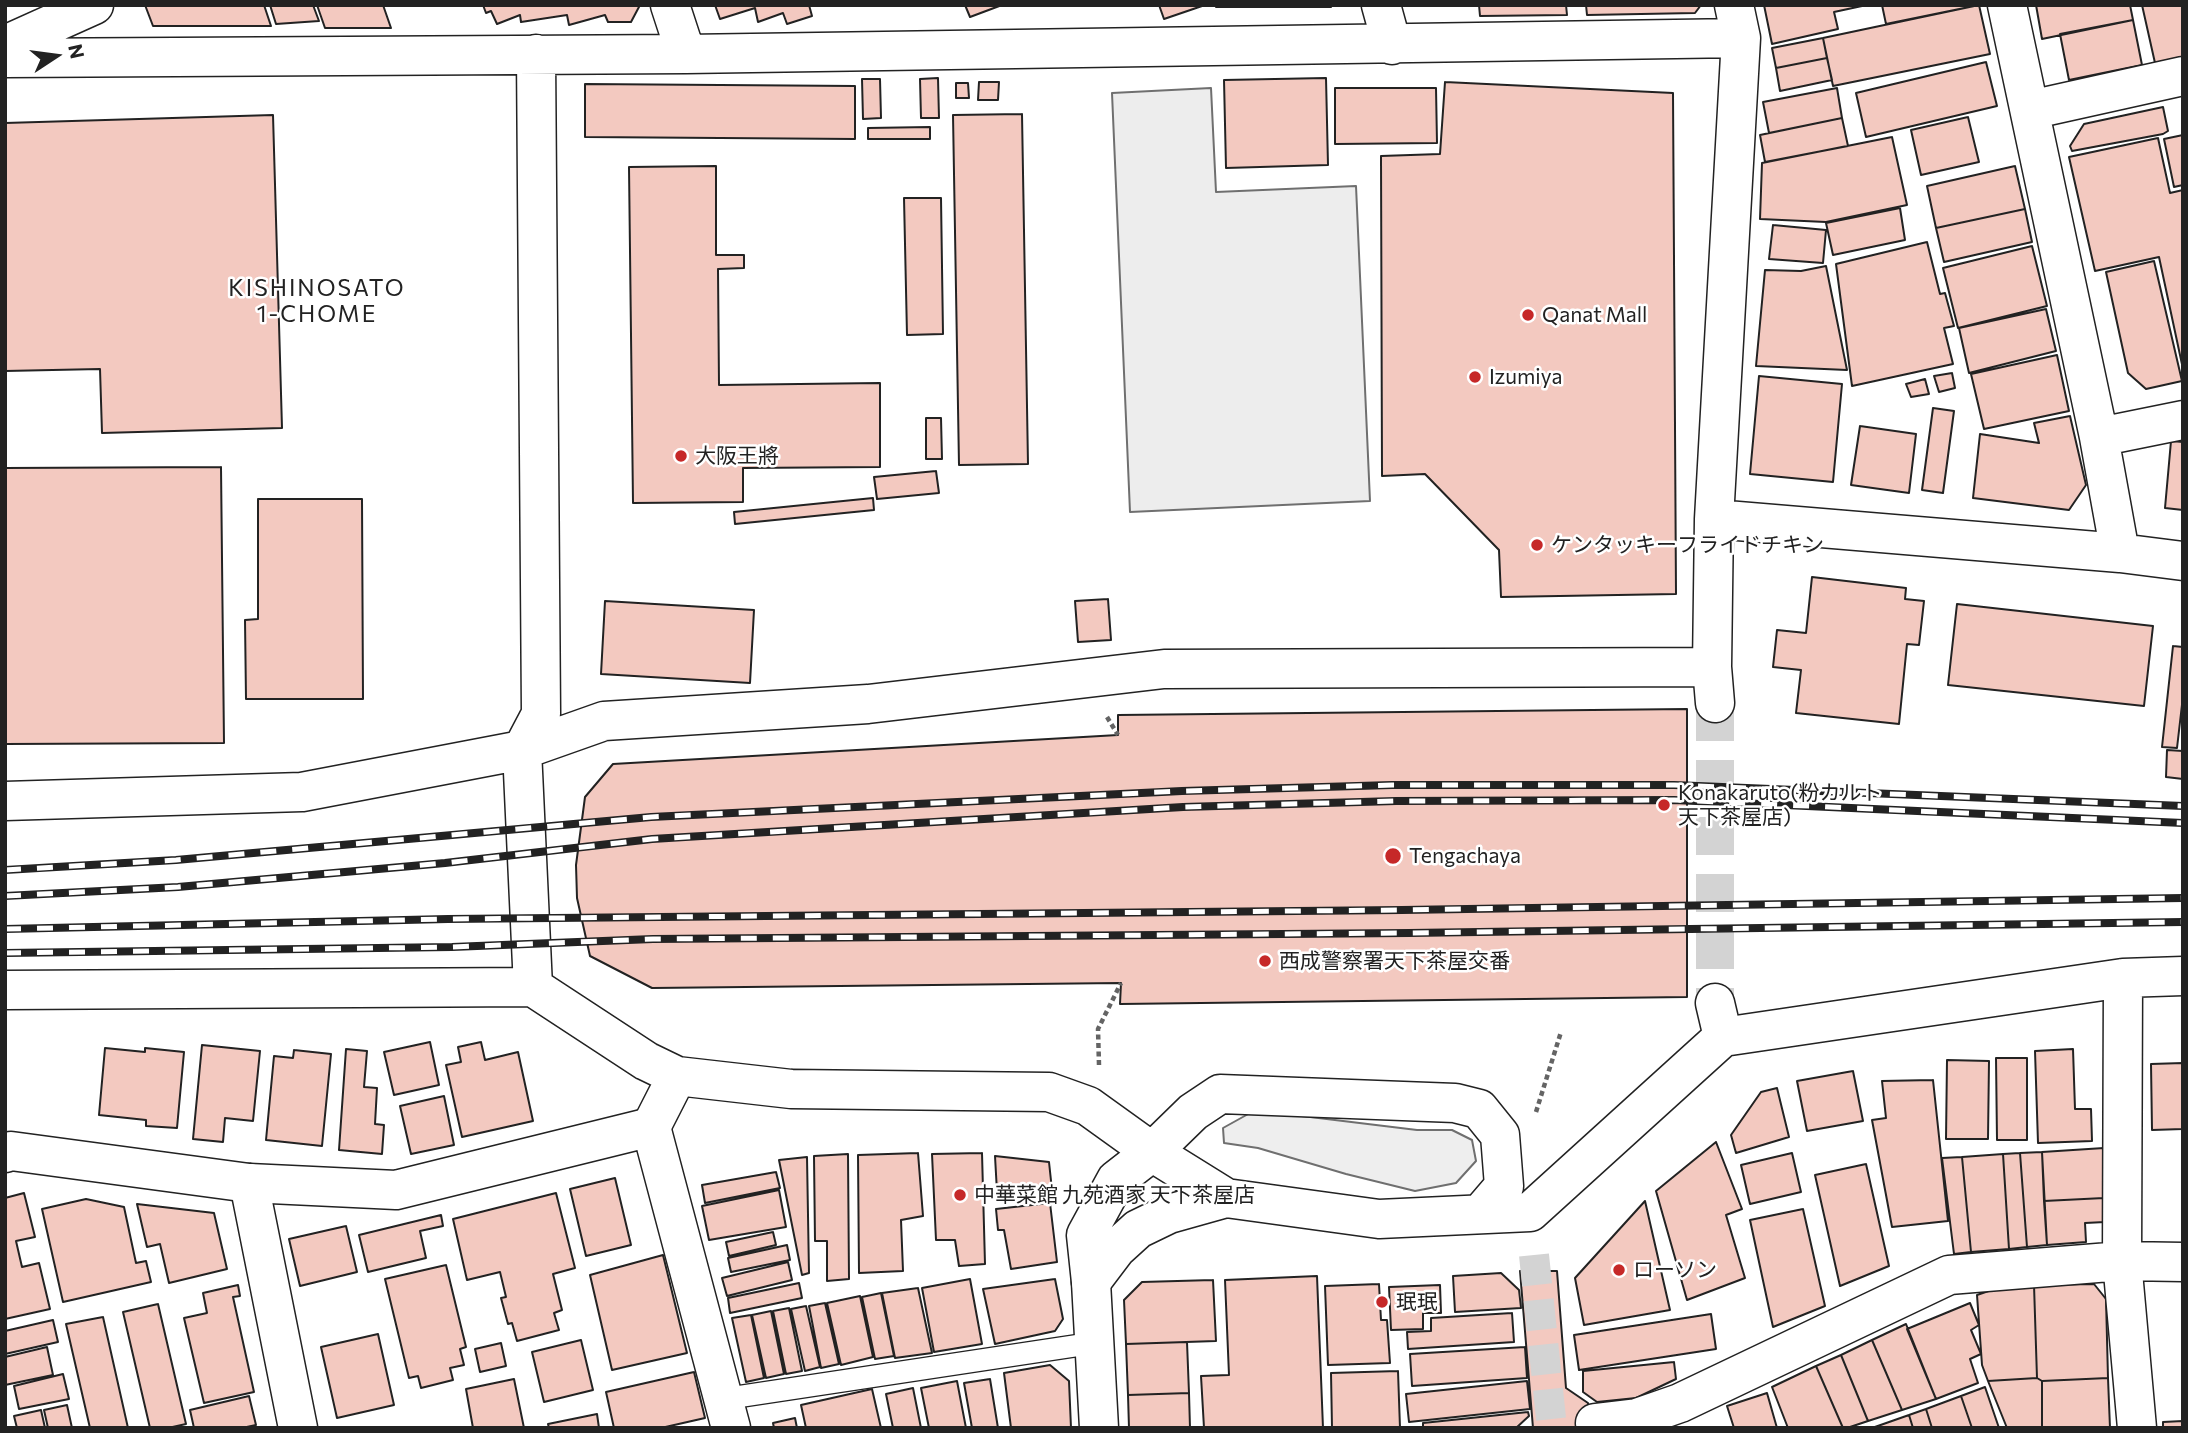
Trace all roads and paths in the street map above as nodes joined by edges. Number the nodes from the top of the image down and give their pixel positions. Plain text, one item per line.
1 (94, 5) edge
2 (670, 5) edge
3 (1381, 5) edge
4 (2007, 5) edge
5 (1737, 22) edge
6 (5, 45) edge
7 (1392, 45) junction
8 (536, 54) junction
9 (686, 54) junction
10 (5, 58) edge
11 (2183, 76) edge
12 (2030, 110) junction
13 (2183, 420) edge
14 (2099, 437) junction
15 (1714, 519) junction
16 (2120, 553) junction
17 (2183, 561) edge
18 (522, 751) junction
19 (5, 801) edge
20 (2183, 976) edge
21 (2123, 978) junction
22 (1121, 983) dead end
23 (533, 987) junction
24 (5, 990) edge
25 (1561, 1032) dead end
26 (1099, 1071) dead end
27 (677, 1076) junction
28 (1534, 1118) dead end
29 (651, 1127) junction
30 (1152, 1152) junction
31 (5, 1153) edge
32 (249, 1183) junction
33 (1226, 1198) junction
34 (1480, 1214) junction
35 (2122, 1261) junction
36 (2183, 1262) edge
37 (1091, 1282) junction
38 (1094, 1343) junction
39 (727, 1413) edge
40 (1595, 1423) dead end
41 (298, 1428) edge
42 (1099, 1428) edge
43 (2137, 1428) edge

1 - 6 street
2 - 9 street
3 - 7 street
4 - 12 street
5 - 7 street
5 - 15 street
7 - 9 street
8 - 9 street
8 - 10 street
8 - 18 street
11 - 12 street
12 - 14 street
13 - 14 street
14 - 16 street
15 - 16 street
15 - 18 street
16 - 17 street
18 - 19 street
18 - 23 street
20 - 21 street
21 - 34 street
21 - 35 street
22 - 26 path
23 - 24 street
23 - 27 street
25 - 28 path
27 - 29 street
27 - 30 street
29 - 32 street
29 - 39 street
30 - 33 street
30 - 34 street
30 - 37 street
31 - 32 street
32 - 41 street
33 - 34 street
33 - 37 street
35 - 36 street
35 - 40 street
35 - 43 street
37 - 38 street
38 - 39 lane
38 - 42 street

